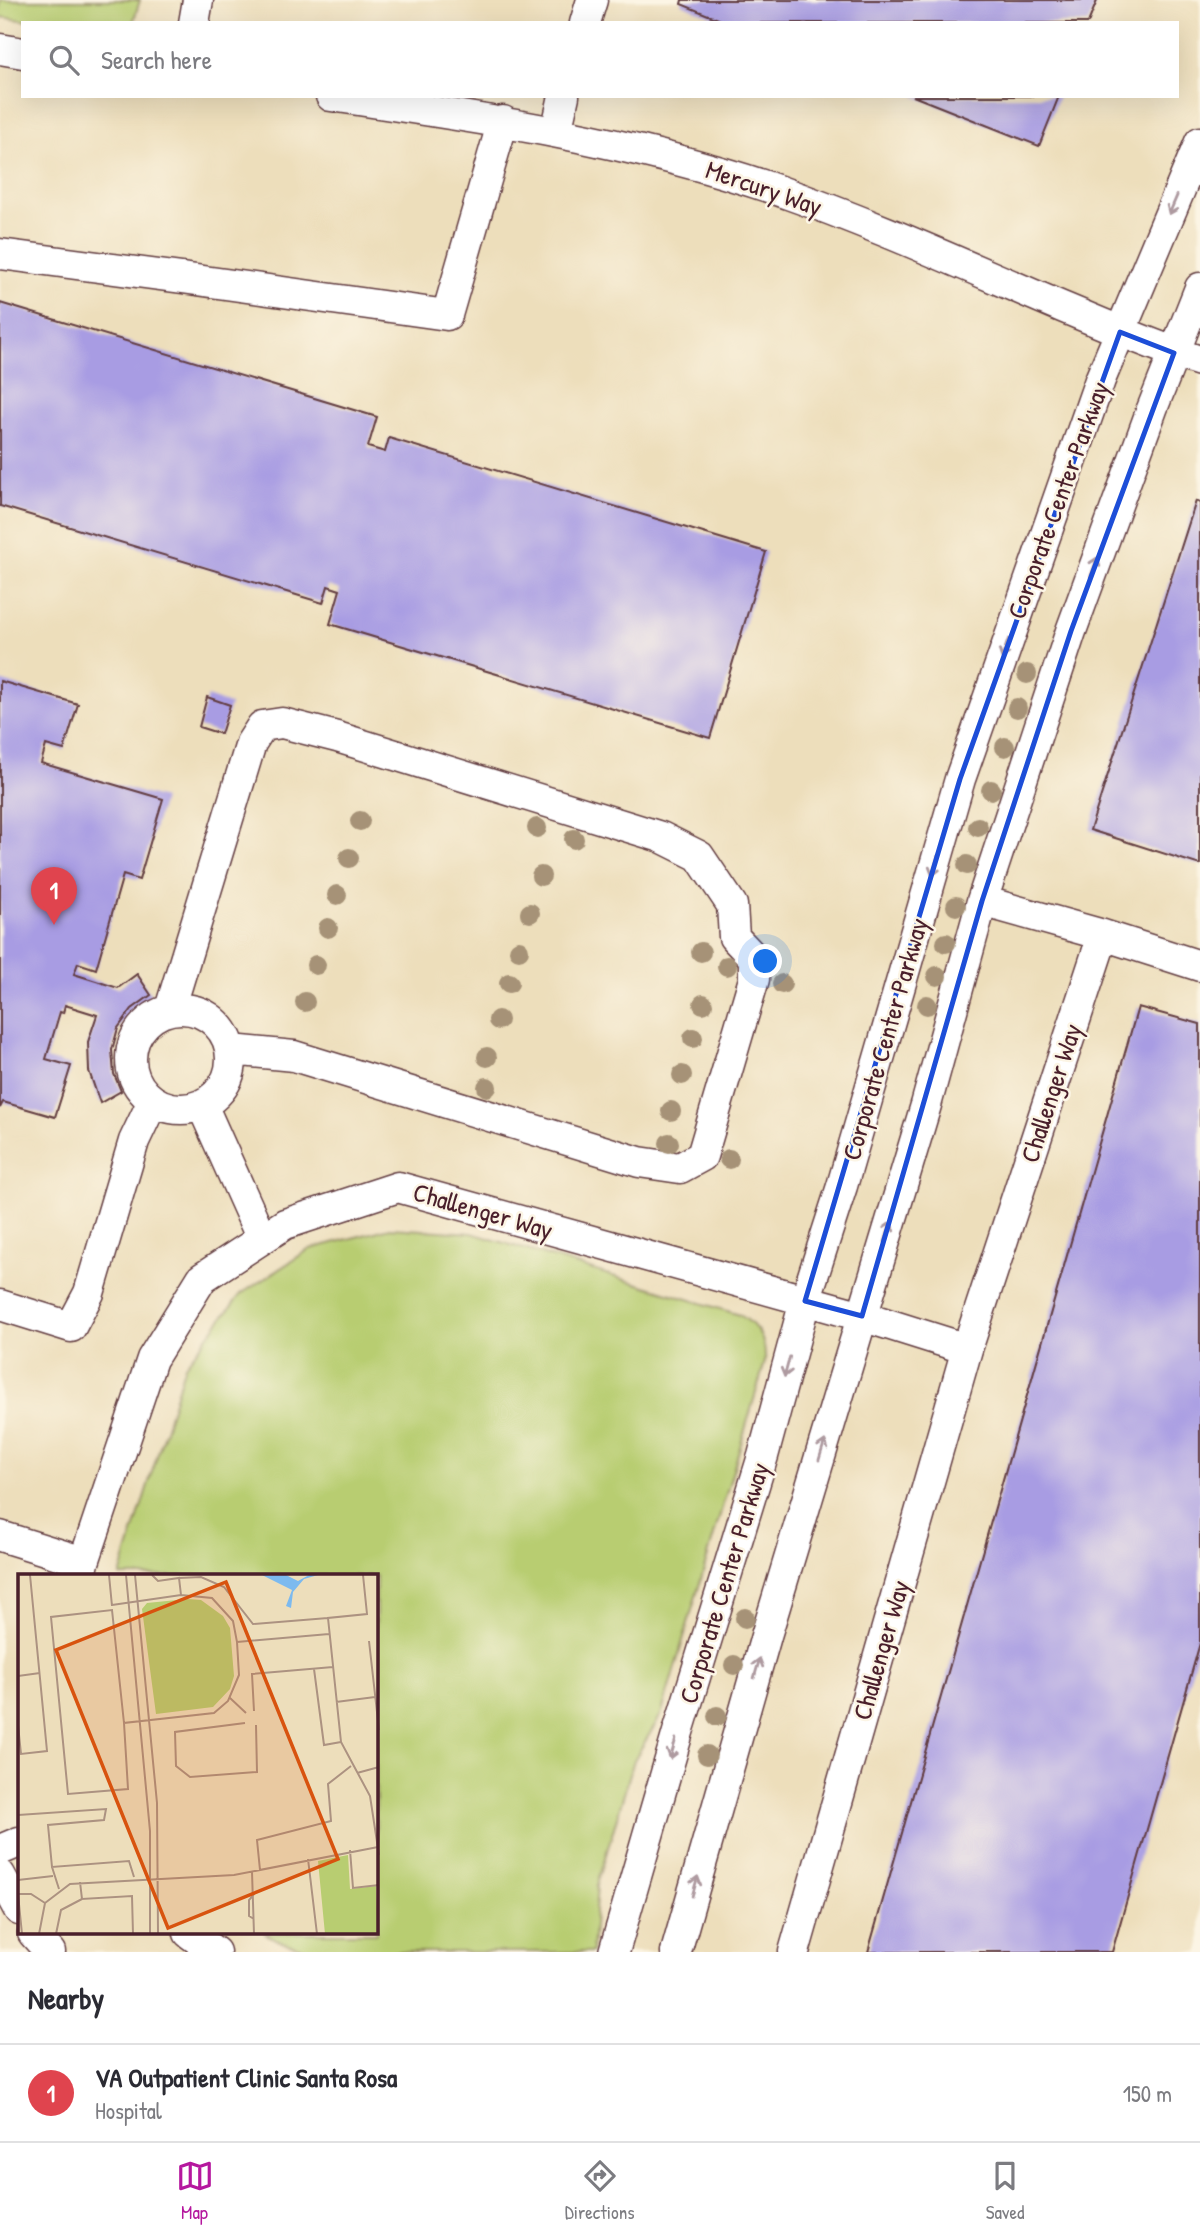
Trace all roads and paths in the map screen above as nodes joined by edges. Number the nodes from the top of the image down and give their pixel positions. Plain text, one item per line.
1 (198, 0) edge
2 (592, 0) edge
3 (194, 21) edge
4 (586, 21) edge
5 (0, 49) edge
6 (21, 53) edge
7 (345, 98) edge
8 (564, 98) edge
9 (503, 121) junction
10 (556, 131) junction
11 (1200, 142) edge
12 (0, 254) edge
13 (1200, 288) edge
14 (1120, 332) junction
15 (1187, 357) edge
16 (982, 901) junction
17 (1102, 935) junction
18 (1200, 966) edge
19 (170, 1009) junction
20 (231, 1050) junction
21 (153, 1101) junction
22 (202, 1105) junction
23 (262, 1239) junction
24 (805, 1301) junction
25 (0, 1305) edge
26 (862, 1316) junction
27 (967, 1349) junction
28 (0, 1536) edge
29 (83, 1569) edge
30 (18, 1842) edge
31 (0, 1850) edge
32 (0, 1875) edge
33 (18, 1908) edge
34 (34, 1934) edge
35 (190, 1934) edge
36 (50, 1952) edge
37 (215, 1952) edge
38 (614, 1952) edge
39 (676, 1952) edge
40 (794, 1952) edge

1 - 3 street
2 - 4 street
5 - 6 street
7 - 9 street, Mercury Way
8 - 10 street
9 - 10 street, Mercury Way
9 - 12 street
10 - 14 street, Mercury Way
11 -> 14 street, Corporate Center Parkway
13 - 15 street, Corporate Center Parkway
14 - 15 street, Mercury Way
14 -> 24 street, Corporate Center Parkway
16 -> 15 street, Corporate Center Parkway
16 - 17 street
26 -> 16 street, Corporate Center Parkway
17 - 18 street
17 - 27 street, Challenger Way
19 - 20 street
19 - 20 street
19 - 21 street
20 - 22 street
21 - 22 street
21 - 25 street
22 - 23 street
23 - 24 street, Challenger Way
23 - 29 street, Challenger Way
24 - 26 street, Challenger Way
24 -> 38 street, Corporate Center Parkway
26 - 27 street, Challenger Way
39 -> 26 street, Corporate Center Parkway
27 - 40 street, Challenger Way
28 - 29 street
30 - 31 street
32 - 33 street
34 - 36 street
35 - 37 street

